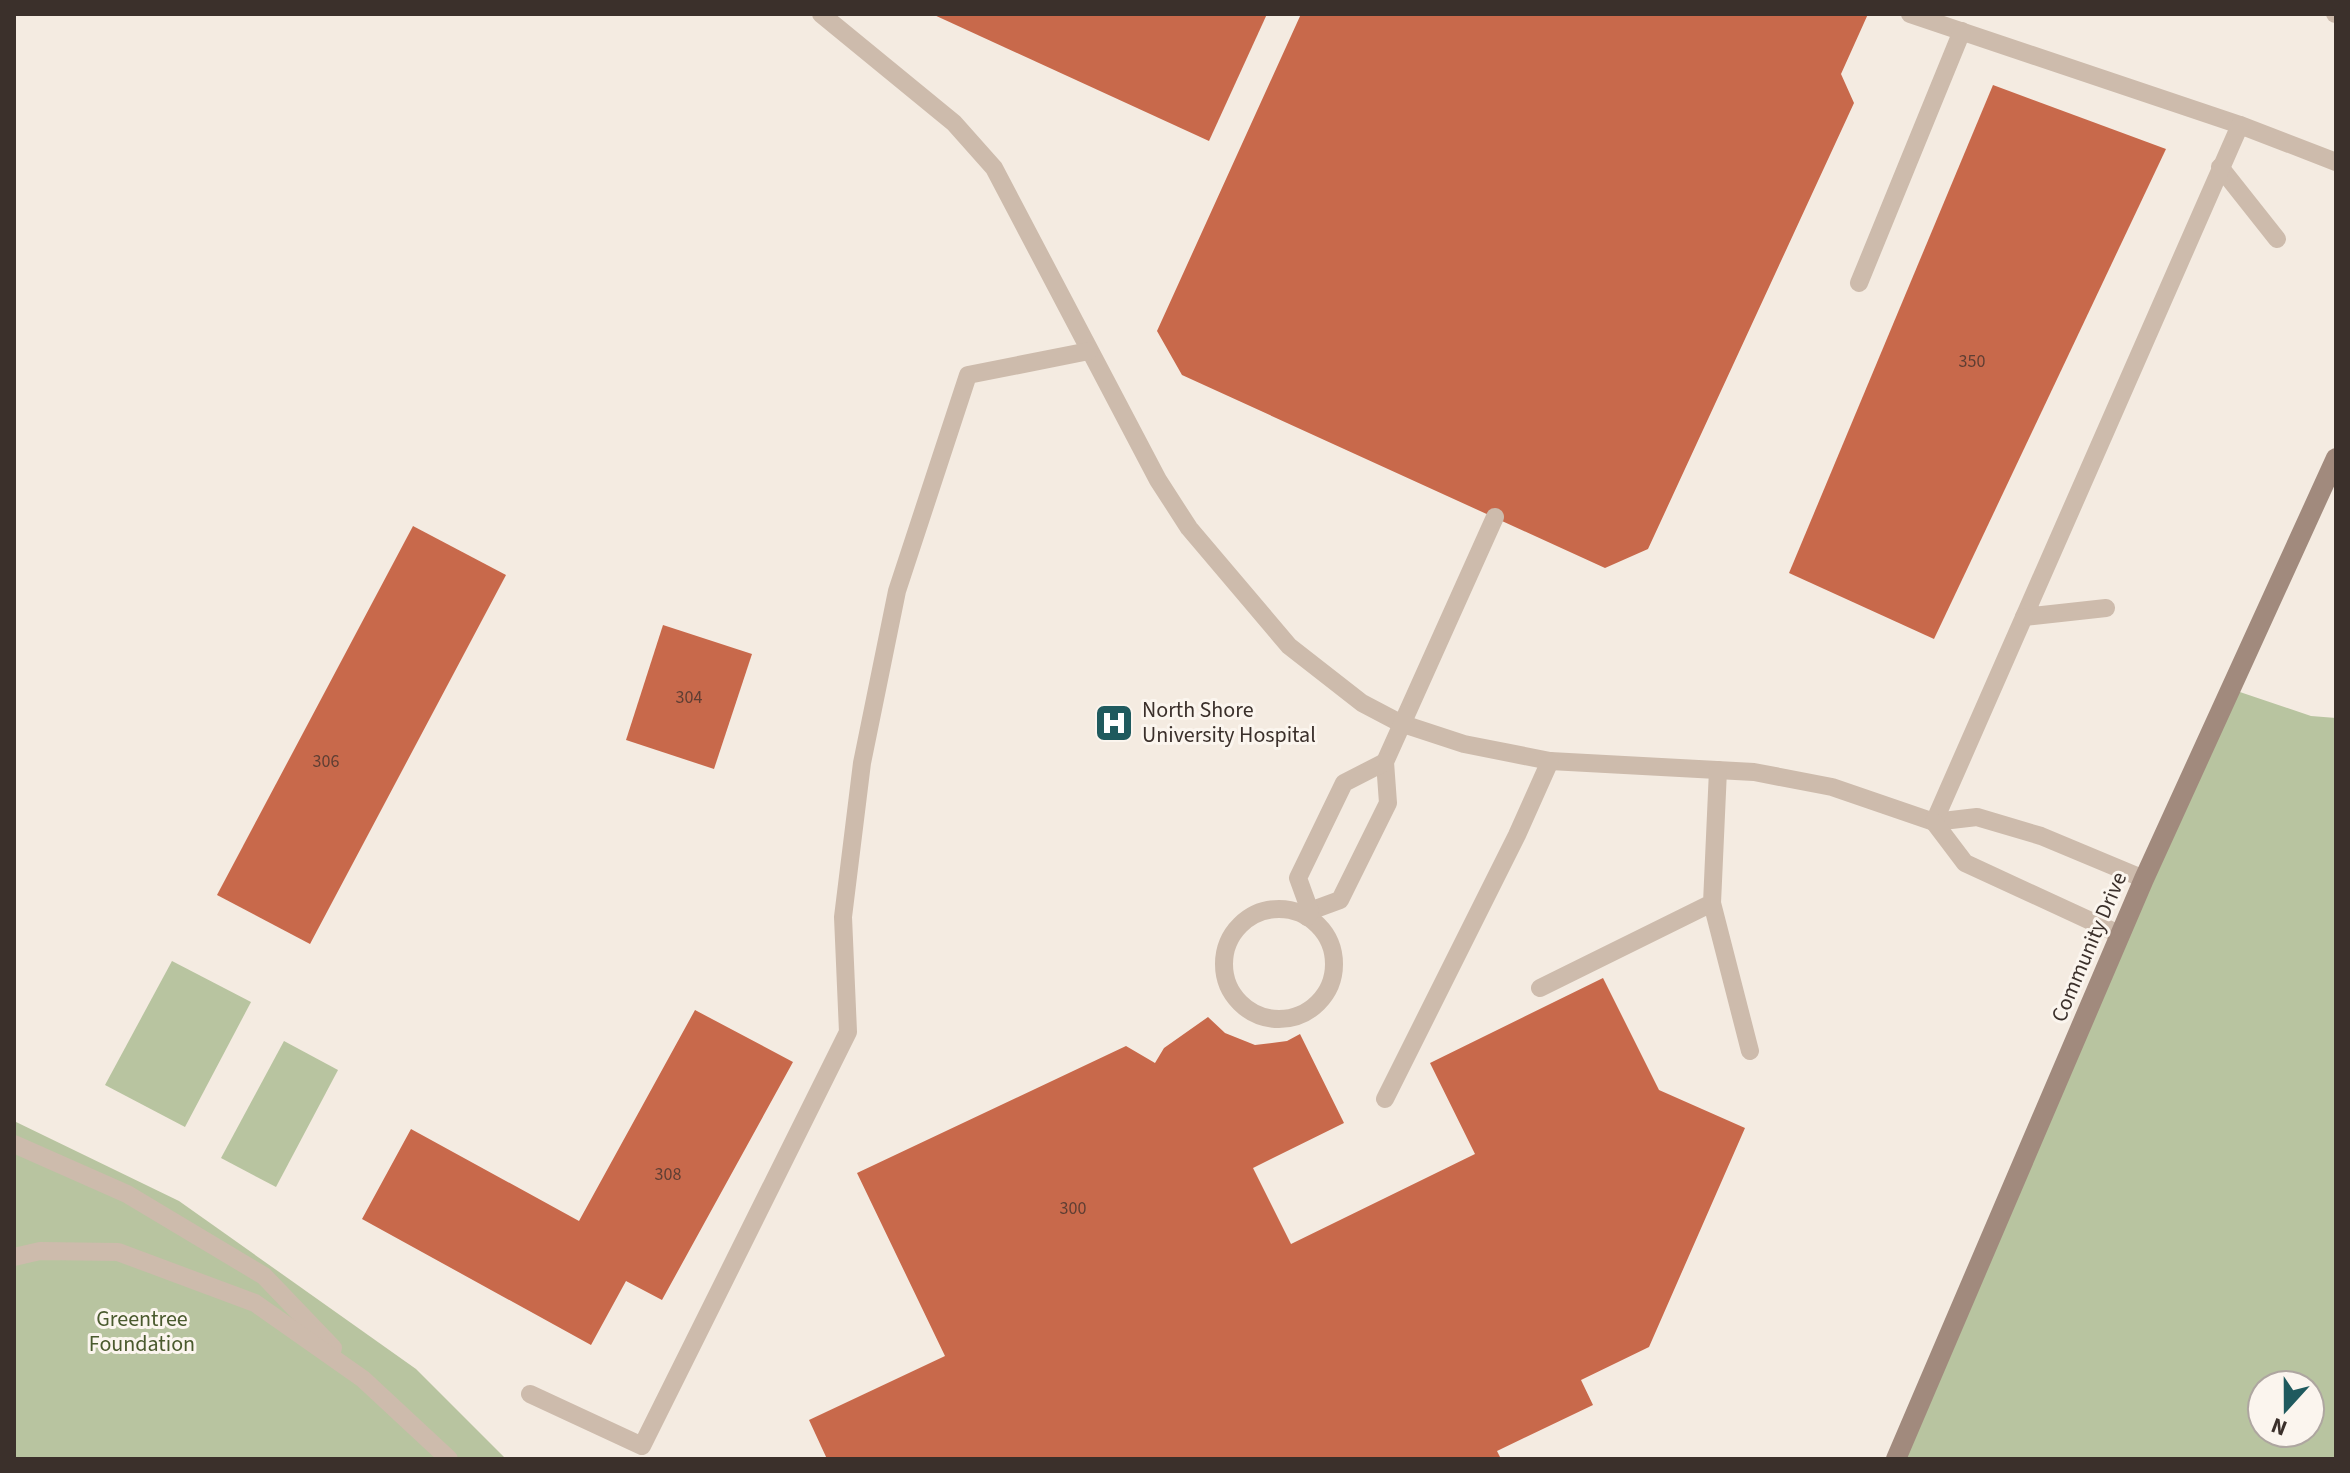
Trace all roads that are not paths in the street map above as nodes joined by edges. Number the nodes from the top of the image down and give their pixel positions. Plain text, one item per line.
1 (821, 14) edge
2 (1910, 14) edge
3 (1962, 31) junction
4 (2240, 125) junction
5 (2336, 162) edge
6 (2220, 167) junction
7 (2277, 239) dead end
8 (1859, 283) dead end
9 (1089, 351) junction
10 (2336, 458) edge
11 (1495, 517) dead end
12 (2106, 608) dead end
13 (2024, 617) junction
14 (1400, 723) junction
15 (1550, 761) junction
16 (1385, 762) junction
17 (1718, 770) junction
18 (1934, 822) junction
19 (2144, 879) junction
20 (1712, 903) junction
21 (1308, 914) junction
22 (2121, 935) junction
23 (1540, 988) dead end
24 (1750, 1051) dead end
25 (1385, 1099) dead end
26 (14, 1144) edge
27 (14, 1257) edge
28 (363, 1379) junction
29 (530, 1394) dead end
30 (449, 1459) edge
31 (1896, 1459) edge

1 - 9 lane
2 - 3 lane
3 - 4 lane
3 - 8 lane
4 - 5 lane
4 - 6 lane
6 - 7 lane
6 - 13 lane
9 - 14 lane
9 - 29 lane
10 - 19 main road, Community Drive
11 - 14 lane
12 - 13 lane
13 - 18 lane
14 - 15 lane
14 - 16 lane
15 - 17 lane
15 - 25 lane
16 - 21 lane
16 - 21 lane
17 - 18 lane
17 - 20 lane
18 - 19 lane
18 - 22 lane
19 - 22 main road, Community Drive
20 - 23 lane
20 - 24 lane
21 - 21 lane
22 - 31 main road, Community Drive
26 - 28 lane
27 - 28 lane
28 - 30 lane

